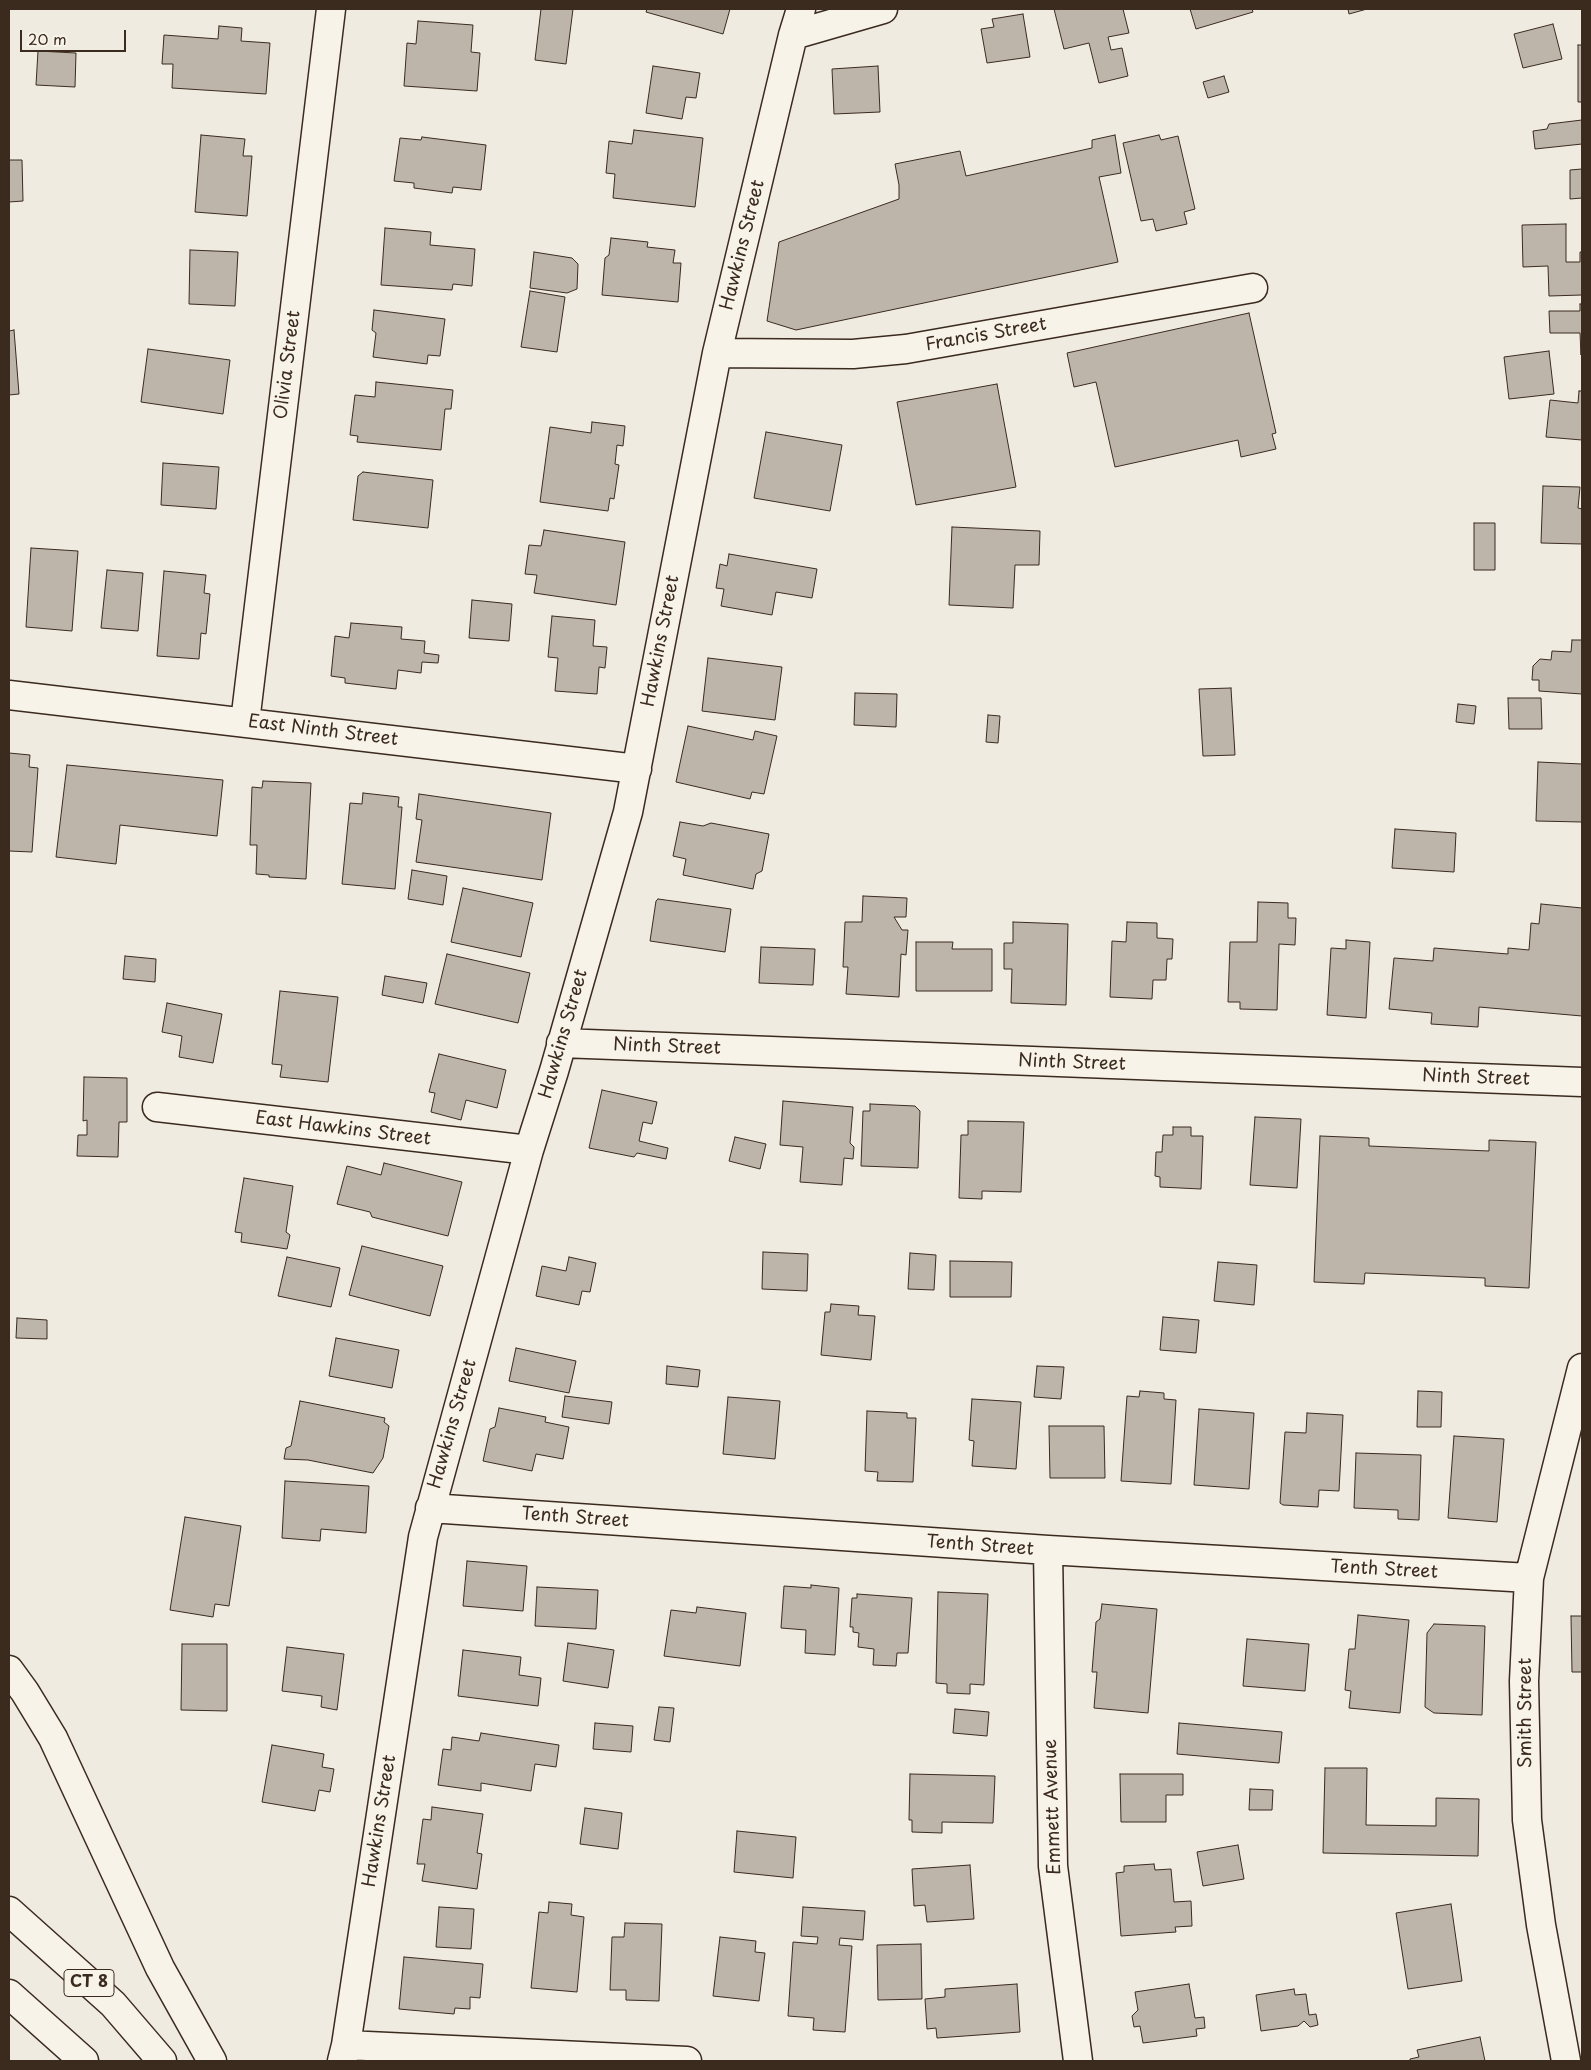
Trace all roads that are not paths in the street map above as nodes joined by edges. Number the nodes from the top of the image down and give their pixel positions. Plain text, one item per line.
1 (331, 9) edge
2 (801, 9) edge
3 (883, 9) edge
4 (793, 35) junction
5 (1253, 288) dead end
6 (717, 354) junction
7 (9, 695) edge
8 (245, 722) junction
9 (637, 769) junction
10 (561, 1043) junction
11 (1582, 1082) edge
12 (156, 1107) dead end
13 (529, 1150) junction
14 (1582, 1368) edge
15 (430, 1508) junction
16 (1048, 1550) junction
17 (1529, 1578) junction
18 (9, 1670) edge
19 (9, 1911) edge
20 (9, 1994) edge
21 (344, 2053) edge
22 (84, 2061) edge
23 (162, 2061) edge
24 (212, 2061) edge
25 (687, 2061) edge
26 (1078, 2061) edge
27 (1566, 2061) edge

1 - 8 main road, Olivia Street
2 - 4 main road, Hawkins Street
3 - 4 main road
4 - 6 main road, Hawkins Street
5 - 6 main road, Francis Street
6 - 9 main road, Hawkins Street
7 - 8 main road, East Ninth Street
8 - 9 main road, East Ninth Street
9 - 10 main road, Hawkins Street
10 - 11 main road, Ninth Street
10 - 13 main road, Hawkins Street
12 - 13 main road, East Hawkins Street
13 - 15 main road, Hawkins Street
14 - 17 main road, Smith Street
15 - 16 main road, Tenth Street
15 - 21 main road, Hawkins Street
16 - 17 main road, Tenth Street
16 - 26 main road, Emmett Avenue
17 - 27 main road, Smith Street
18 - 24 main road
19 - 23 main road, CT 8
20 - 22 main road
21 - 25 main road

